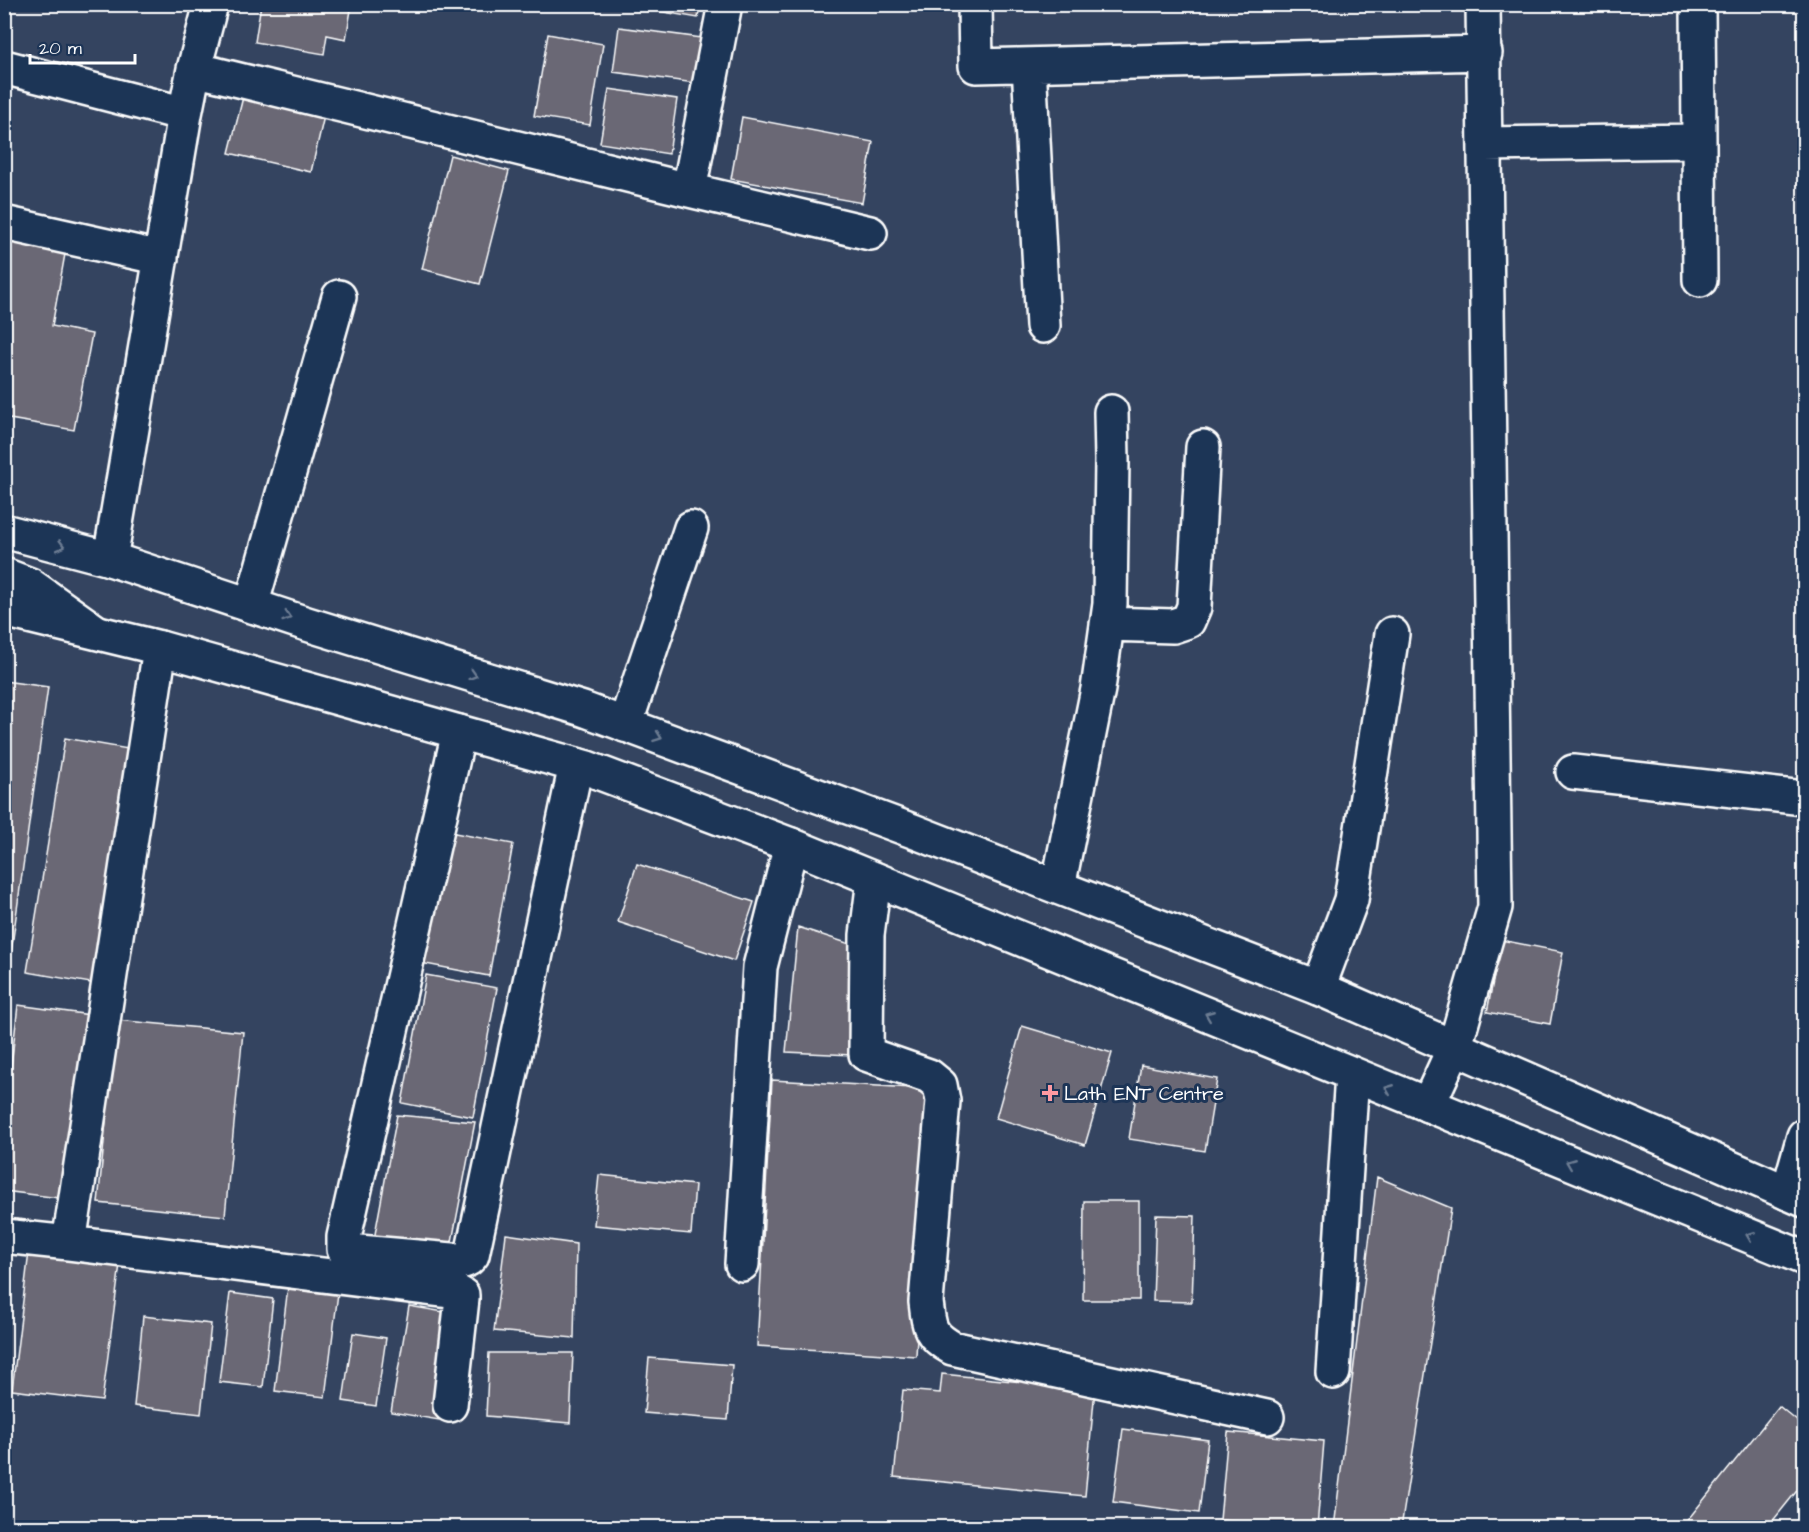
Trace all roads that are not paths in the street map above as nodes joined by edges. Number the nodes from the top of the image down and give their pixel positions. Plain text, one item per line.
1 (211, 4) edge
2 (725, 4) edge
3 (975, 4) edge
4 (1483, 4) edge
5 (1698, 4) edge
6 (1485, 53) junction
7 (1029, 65) junction
8 (4, 67) edge
9 (194, 69) junction
10 (184, 114) junction
11 (1699, 141) junction
12 (1486, 144) junction
13 (689, 190) junction
14 (4, 223) edge
15 (870, 233) dead end
16 (161, 258) junction
17 (1700, 280) dead end
18 (339, 297) dead end
19 (1043, 326) dead end
20 (1111, 412) dead end
21 (1203, 447) dead end
22 (691, 528) dead end
23 (4, 531) edge
24 (110, 559) junction
25 (17, 580) edge
26 (251, 606) junction
27 (4, 610) edge
28 (1107, 624) junction
29 (96, 632) junction
30 (1392, 634) dead end
31 (160, 648) junction
32 (625, 725) junction
33 (459, 732) junction
34 (576, 765) junction
35 (1573, 772) dead end
36 (1804, 798) edge
37 (791, 845) junction
38 (874, 879) junction
39 (1058, 887) junction
40 (1318, 988) junction
41 (1455, 1046) junction
42 (1352, 1074) junction
43 (1428, 1105) junction
44 (1804, 1136) edge
45 (1796, 1196) edge
46 (4, 1236) edge
47 (69, 1243) junction
48 (1804, 1258) edge
49 (742, 1264) dead end
50 (1334, 1372) dead end
51 (450, 1405) dead end
52 (1267, 1417) dead end

1 - 9 street
2 - 13 street
3 - 7 street
4 - 6 street
5 - 11 street
6 - 7 street
6 - 12 street
7 - 19 street
8 - 10 street
9 - 10 street
9 - 13 street
10 - 16 street
11 - 12 street
11 - 17 street
12 - 41 street
13 - 15 street
14 - 16 street
16 - 24 street
18 - 26 street
20 - 28 street
21 - 28 street
22 - 32 street
23 -> 24 street
24 - 26 street
25 - 29 street
26 -> 32 street
27 - 29 street
28 - 39 street
29 - 31 street
30 - 40 street
31 - 33 street
31 - 47 street
32 -> 39 street
33 - 34 street
33 - 34 street
34 - 37 street
35 - 36 street
37 - 38 street
37 - 49 street
42 -> 38 street
38 - 52 street
39 - 40 street
40 - 41 street
41 - 43 street
41 - 45 street
43 -> 42 street
42 - 50 street
48 -> 43 street
44 - 45 street
46 - 47 street
47 - 51 street

